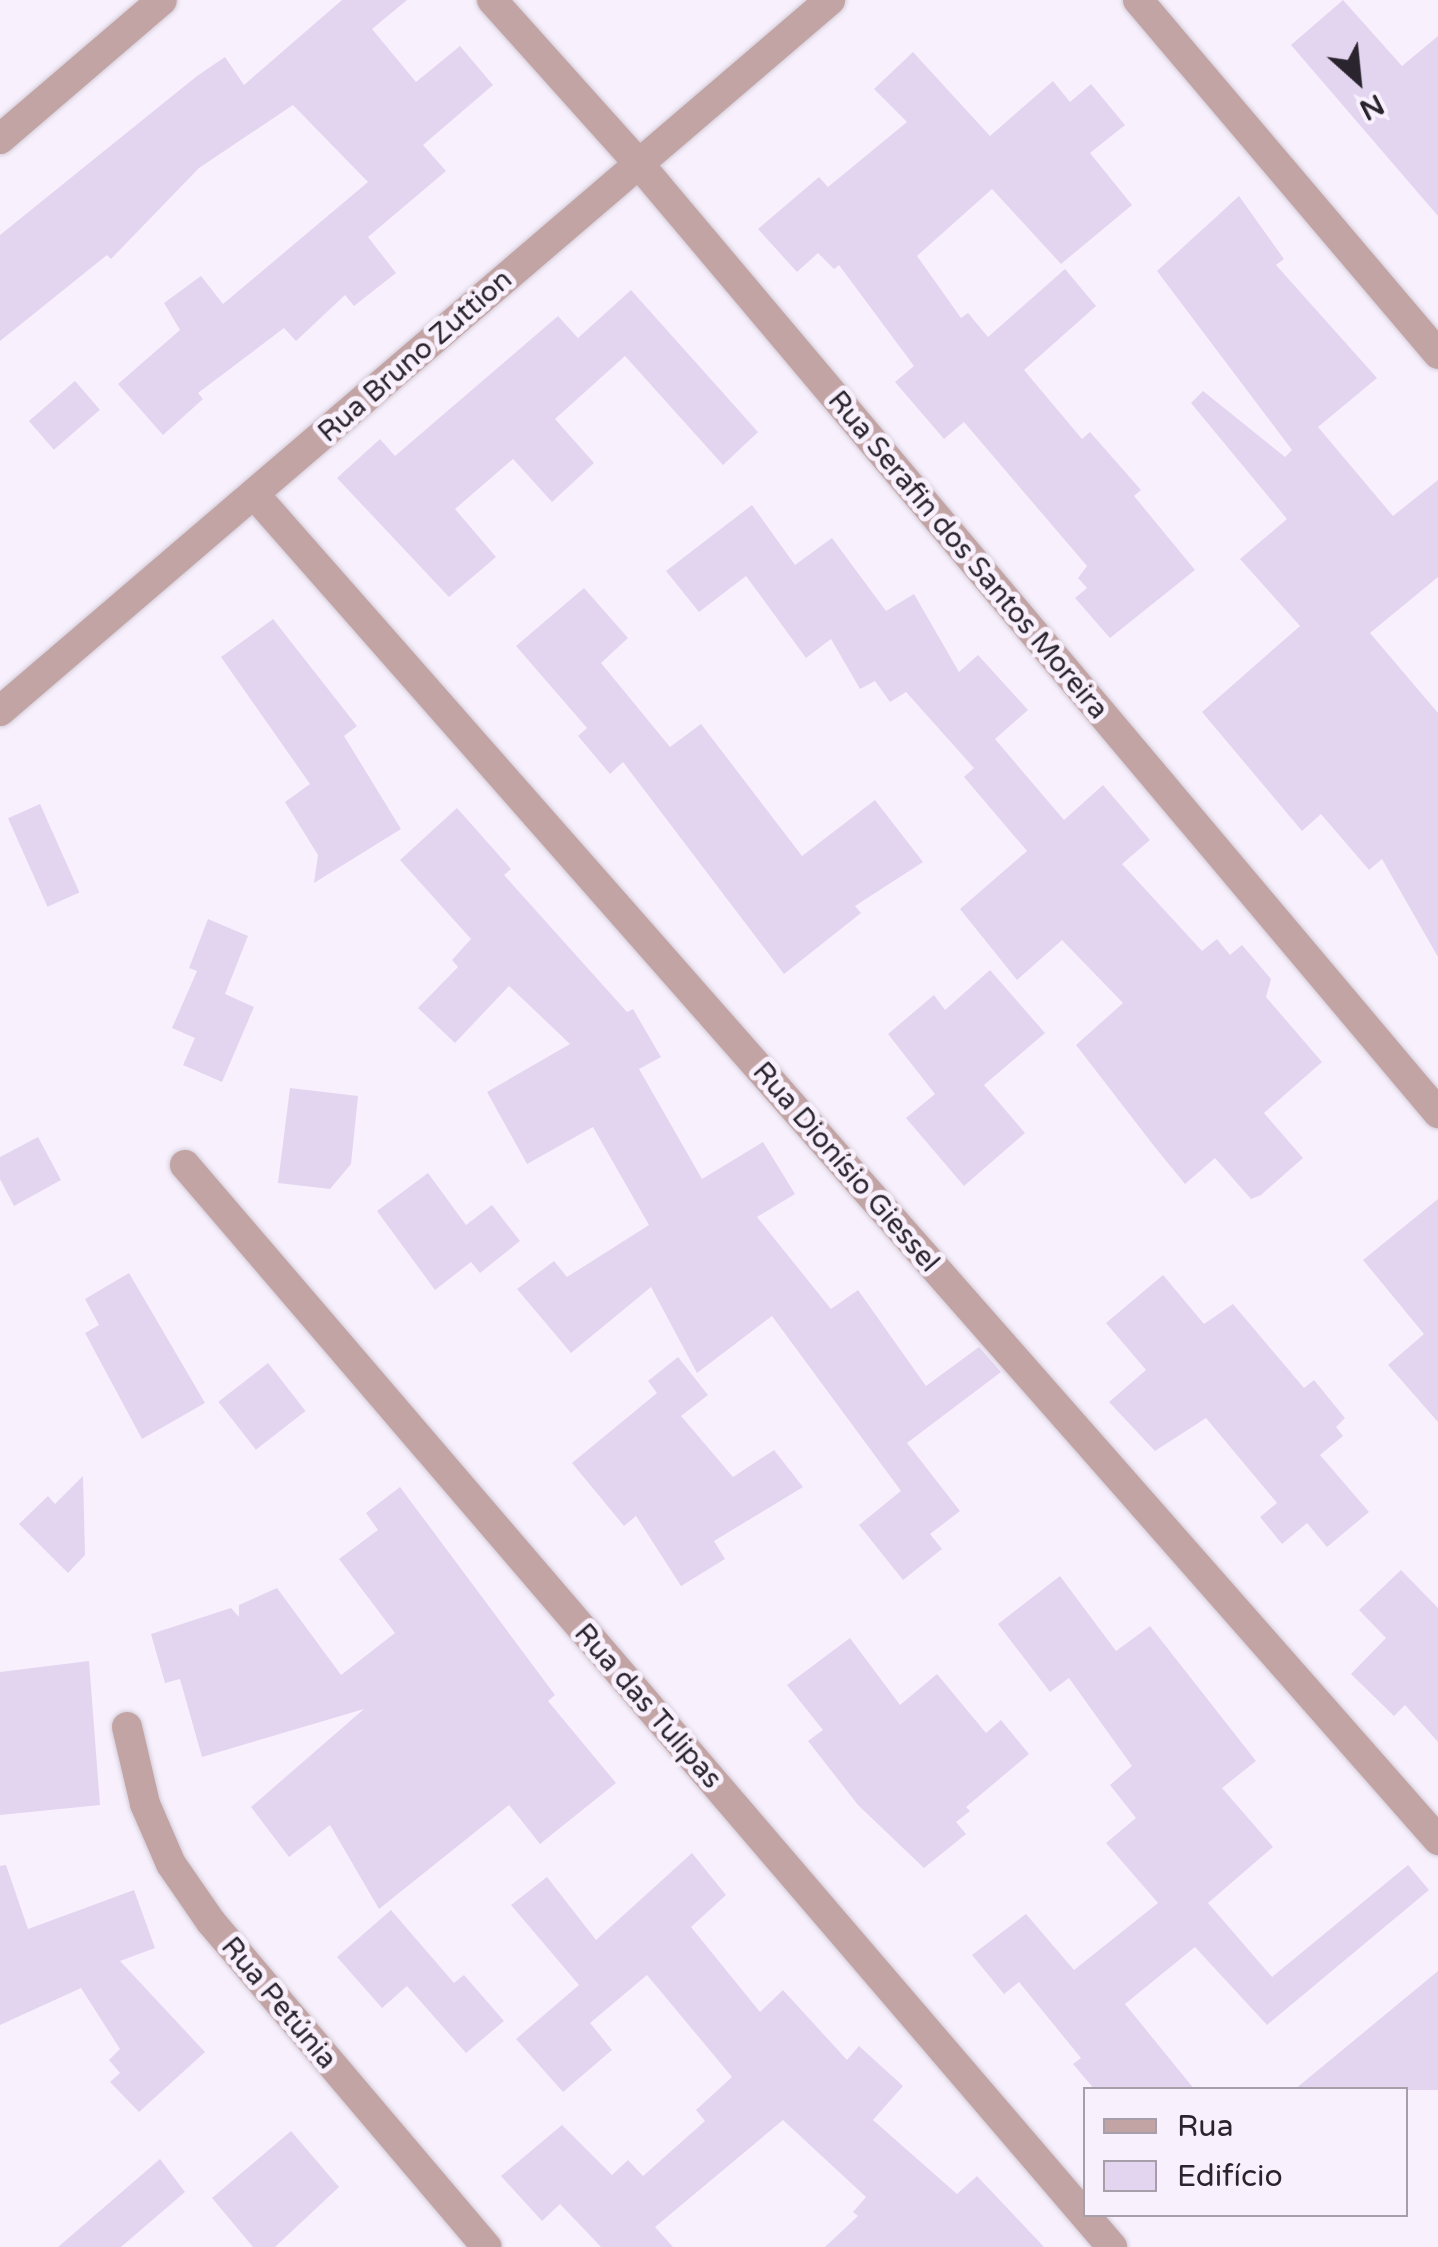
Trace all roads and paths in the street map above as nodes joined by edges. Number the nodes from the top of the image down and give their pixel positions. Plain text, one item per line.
1 (162, 0) edge
2 (492, 0) edge
3 (830, 0) edge
4 (1138, 0) edge
5 (0, 138) edge
6 (639, 164) junction
7 (1438, 354) edge
8 (254, 494) junction
9 (0, 712) edge
10 (1438, 1113) edge
11 (185, 1165) dead end
12 (127, 1727) dead end
13 (1438, 1840) edge
14 (1083, 2213) edge
15 (1086, 2217) edge
16 (488, 2247) edge
17 (1112, 2247) edge

1 - 5 street
2 - 6 street, Rua Serafin dos Santos Moreira
3 - 6 street, Rua Bruno Zuttion
4 - 7 street
6 - 8 street, Rua Bruno Zuttion
6 - 10 street, Rua Serafin dos Santos Moreira
8 - 9 street, Rua Bruno Zuttion
8 - 13 street, Rua Dionísio Giessel
11 - 14 street, Rua das Tulipas
12 - 16 street, Rua Petúnia
15 - 17 street, Rua das Tulipas

